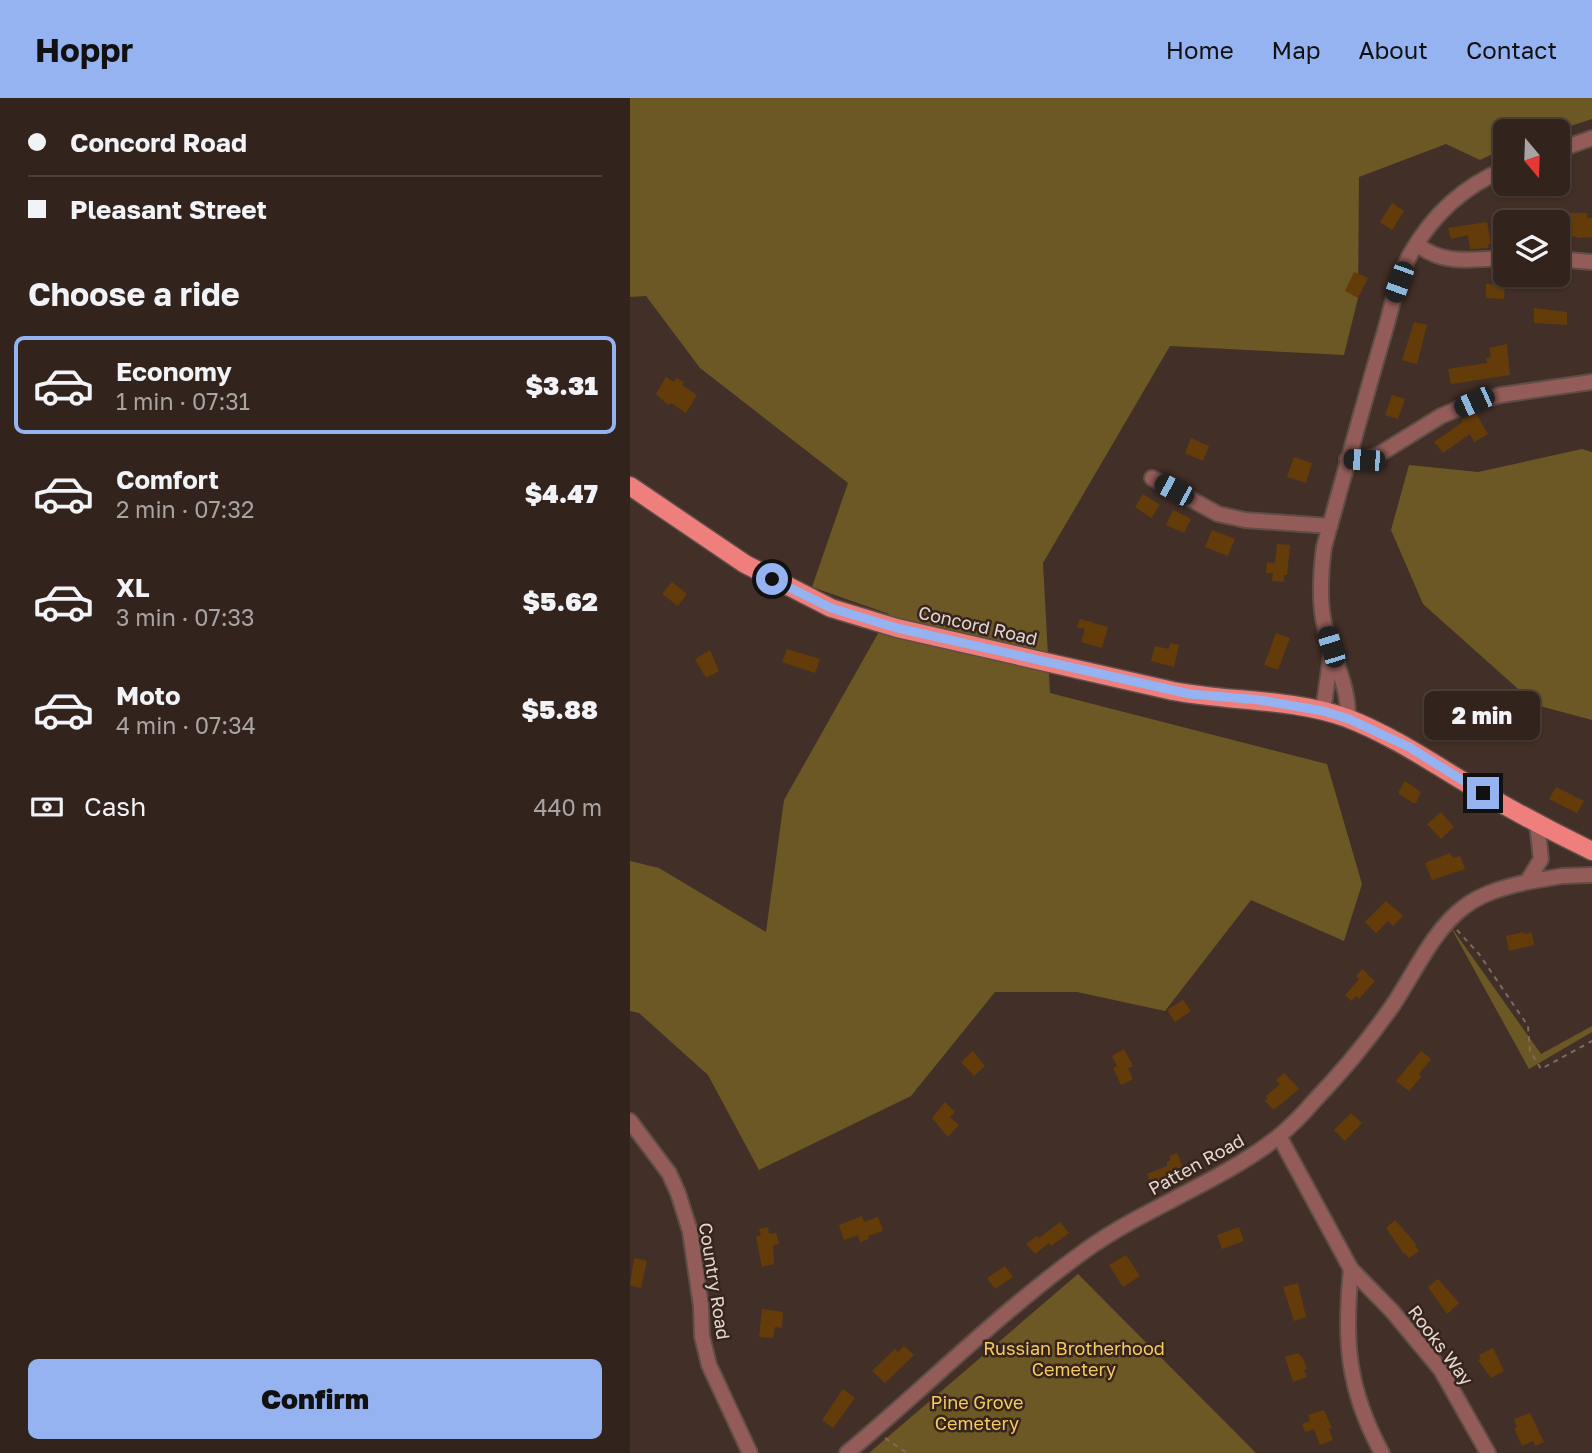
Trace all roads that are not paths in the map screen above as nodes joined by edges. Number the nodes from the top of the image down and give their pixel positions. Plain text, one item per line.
1 (1592, 138) edge
2 (1570, 146) edge
3 (1493, 175) edge
4 (1417, 244) junction
5 (1493, 258) edge
6 (1570, 260) edge
7 (1592, 262) edge
8 (1592, 382) edge
9 (1346, 460) junction
10 (1152, 478) dead end
11 (630, 486) edge
12 (1330, 526) junction
13 (1331, 647) junction
14 (1323, 711) junction
15 (1349, 719) junction
16 (1536, 824) junction
17 (1592, 851) edge
18 (1592, 876) edge
19 (1527, 882) junction
20 (630, 1121) edge
21 (1279, 1136) junction
22 (1351, 1269) junction
23 (750, 1453) edge
24 (847, 1453) edge
25 (1382, 1453) edge
26 (1488, 1453) edge

1 - 2 street
3 - 4 street
4 - 5 street
4 - 9 street
6 - 7 street
8 - 9 street
9 - 12 street
10 - 12 street
11 - 14 main road, Concord Road
12 - 13 street
13 - 14 street
13 - 15 street
14 - 15 main road, Concord Road
15 - 16 main road, Concord Road
16 - 17 main road, Concord Road
16 - 19 street
18 - 19 street, Patten Road
19 - 21 street, Patten Road
20 - 23 street, Country Road
21 - 22 street, Rooks Way
21 - 24 street, Patten Road
22 - 25 street
22 - 26 street, Rooks Way

